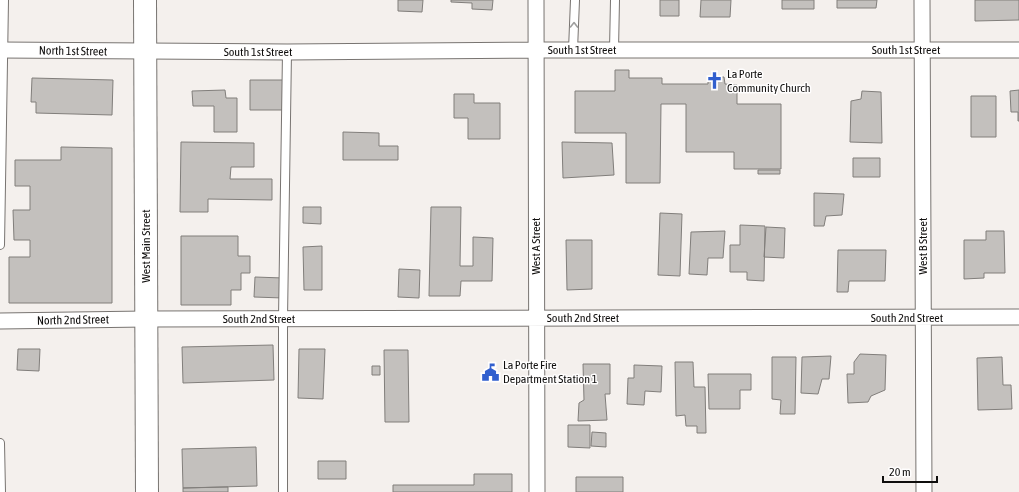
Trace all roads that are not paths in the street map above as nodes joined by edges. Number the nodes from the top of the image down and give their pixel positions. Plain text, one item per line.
1 (4, 0) edge
2 (145, 0) edge
3 (536, 0) edge
4 (574, 0) edge
5 (615, 0) edge
6 (922, 0) edge
7 (2, 50) edge
8 (536, 50) junction
9 (573, 50) junction
10 (614, 50) junction
11 (923, 50) junction
12 (1019, 50) edge
13 (145, 52) junction
14 (287, 52) junction
15 (0, 245) edge
16 (536, 318) junction
17 (924, 318) junction
18 (1019, 318) edge
19 (146, 319) junction
20 (283, 319) junction
21 (0, 321) edge
22 (0, 443) edge
23 (1, 492) edge
24 (146, 492) edge
25 (283, 492) edge
26 (537, 492) edge
27 (924, 492) edge

1 - 7 lane
2 - 13 main road, West Main Street
3 - 8 street, West A Street
9 -> 4 lane
5 - 10 lane
6 - 11 street, West B Street
7 - 13 street, North 1st Street
7 - 15 lane
8 - 9 street, South 1st Street
8 - 14 street, South 1st Street
8 - 16 street, West A Street
9 - 10 street, South 1st Street
10 - 11 street, South 1st Street
11 - 12 street, South 1st Street
11 - 17 street, West B Street
13 - 14 street, South 1st Street
13 - 19 main road, West Main Street
14 - 20 lane
16 - 17 street, South 2nd Street
16 - 20 street, South 2nd Street
16 - 26 street, West A Street
17 - 18 street, South 2nd Street
17 - 27 street, West B Street
19 - 20 street, South 2nd Street
19 - 21 street, North 2nd Street
19 - 24 main road, West Main Street
20 - 25 lane
22 - 23 lane

